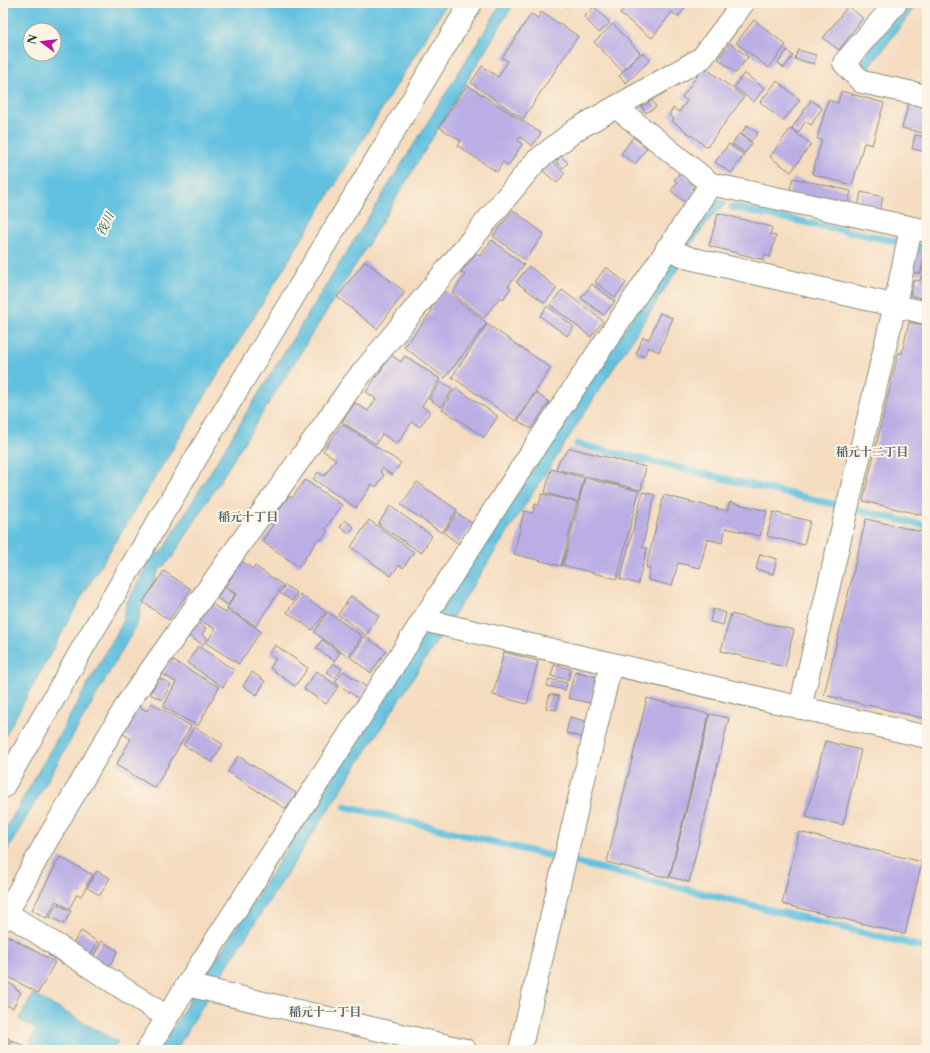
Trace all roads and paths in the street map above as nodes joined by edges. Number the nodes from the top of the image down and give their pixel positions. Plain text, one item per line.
1 (471, 3) edge
2 (743, 3) edge
3 (896, 3) edge
4 (927, 96) edge
5 (616, 106) junction
6 (711, 184) junction
7 (914, 236) edge
8 (676, 252) junction
9 (895, 306) junction
10 (927, 313) edge
11 (434, 622) junction
12 (611, 664) junction
13 (800, 708) junction
14 (927, 737) edge
15 (3, 787) edge
16 (5, 917) edge
17 (189, 985) junction
18 (167, 1017) junction
19 (147, 1050) edge
20 (465, 1050) edge
21 (520, 1050) edge

1 - 15 street
2 - 5 street
3 - 4 street
5 - 6 street
5 - 16 street
6 - 7 street
6 - 8 street
7 - 9 street
8 - 9 street
8 - 11 street
9 - 10 street
9 - 13 street
11 - 12 street
11 - 17 street
12 - 13 street
12 - 21 street
13 - 14 street
16 - 18 street
17 - 18 street
17 - 20 street
18 - 19 street

